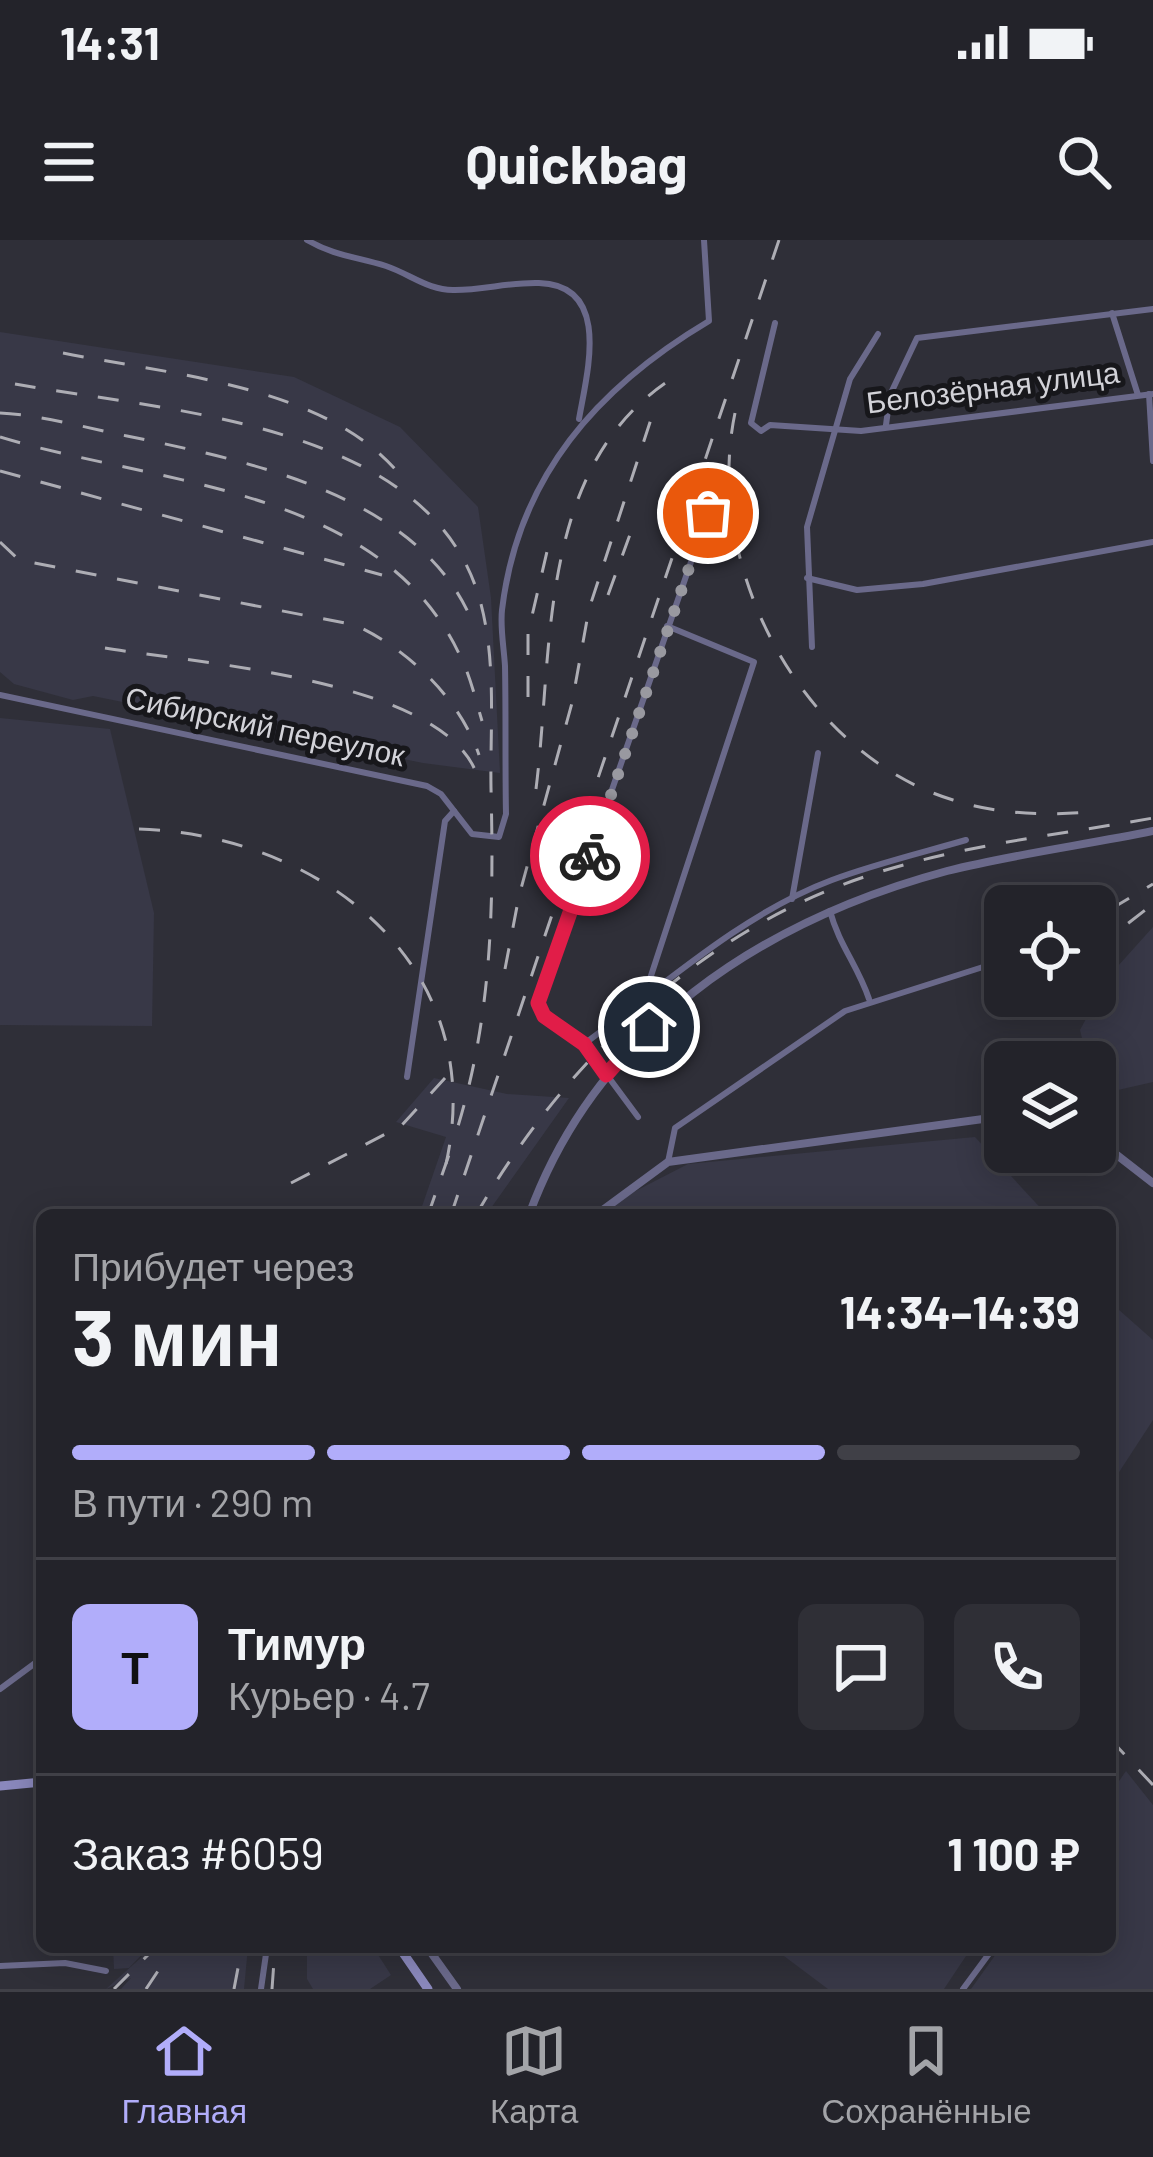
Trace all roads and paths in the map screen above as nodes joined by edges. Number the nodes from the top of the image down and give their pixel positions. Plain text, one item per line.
1 (308, 240) edge
2 (704, 240) edge
3 (1153, 309) edge
4 (1112, 314) junction
5 (775, 323) dead end
6 (878, 334) dead end
7 (1138, 394) junction
8 (1151, 394) edge
9 (579, 422) junction
10 (839, 425) junction
11 (886, 425) junction
12 (1153, 461) edge
13 (708, 513) dead end
14 (1153, 542) edge
15 (807, 578) junction
16 (667, 626) junction
17 (812, 647) dead end
18 (0, 695) edge
19 (818, 753) dead end
20 (454, 811) junction
21 (1153, 831) edge
22 (966, 840) dead end
23 (792, 899) junction
24 (830, 911) junction
25 (984, 966) edge
26 (645, 994) junction
27 (869, 999) junction
28 (584, 1044) junction
29 (606, 1075) junction
30 (407, 1077) dead end
31 (638, 1117) dead end
32 (984, 1119) edge
33 (1116, 1154) edge
34 (668, 1162) junction
35 (1153, 1183) edge
36 (531, 1209) edge
37 (604, 1209) edge
38 (36, 1662) edge
39 (0, 1689) edge
40 (36, 1783) edge
41 (0, 1786) edge
42 (266, 1953) edge
43 (403, 1953) edge
44 (431, 1953) edge
45 (989, 1953) edge
46 (0, 1966) edge
47 (106, 1971) dead end
48 (445, 1972) junction
49 (426, 1986) edge
50 (262, 1989) edge
51 (457, 1989) edge
52 (962, 1989) edge

1 - 9 street
2 - 9 street
3 - 4 street
4 - 7 street
4 - 11 street
5 - 10 street, Белозёрная улица
6 - 10 street
7 - 8 street, Белозёрная улица
7 - 11 street, Белозёрная улица
8 - 12 street
9 - 20 street, Сибирский переулок
10 - 11 street, Белозёрная улица
10 - 15 street
13 - 16 street
14 - 15 street
15 - 17 street
16 - 26 street
16 - 28 street
18 - 20 street, Сибирский переулок
19 - 23 street
20 - 30 street
21 - 24 street
22 - 23 street
23 - 26 street
24 - 27 street
24 - 29 street
25 - 27 street
26 - 28 street
27 - 34 street
28 - 29 street
29 - 31 street
29 - 36 street
32 - 34 street
33 - 35 street
34 - 37 street
38 - 39 street
40 - 41 main road
42 - 50 street
43 - 49 main road
44 - 48 street
45 - 52 street
46 - 47 street
48 - 49 street
48 - 51 street

